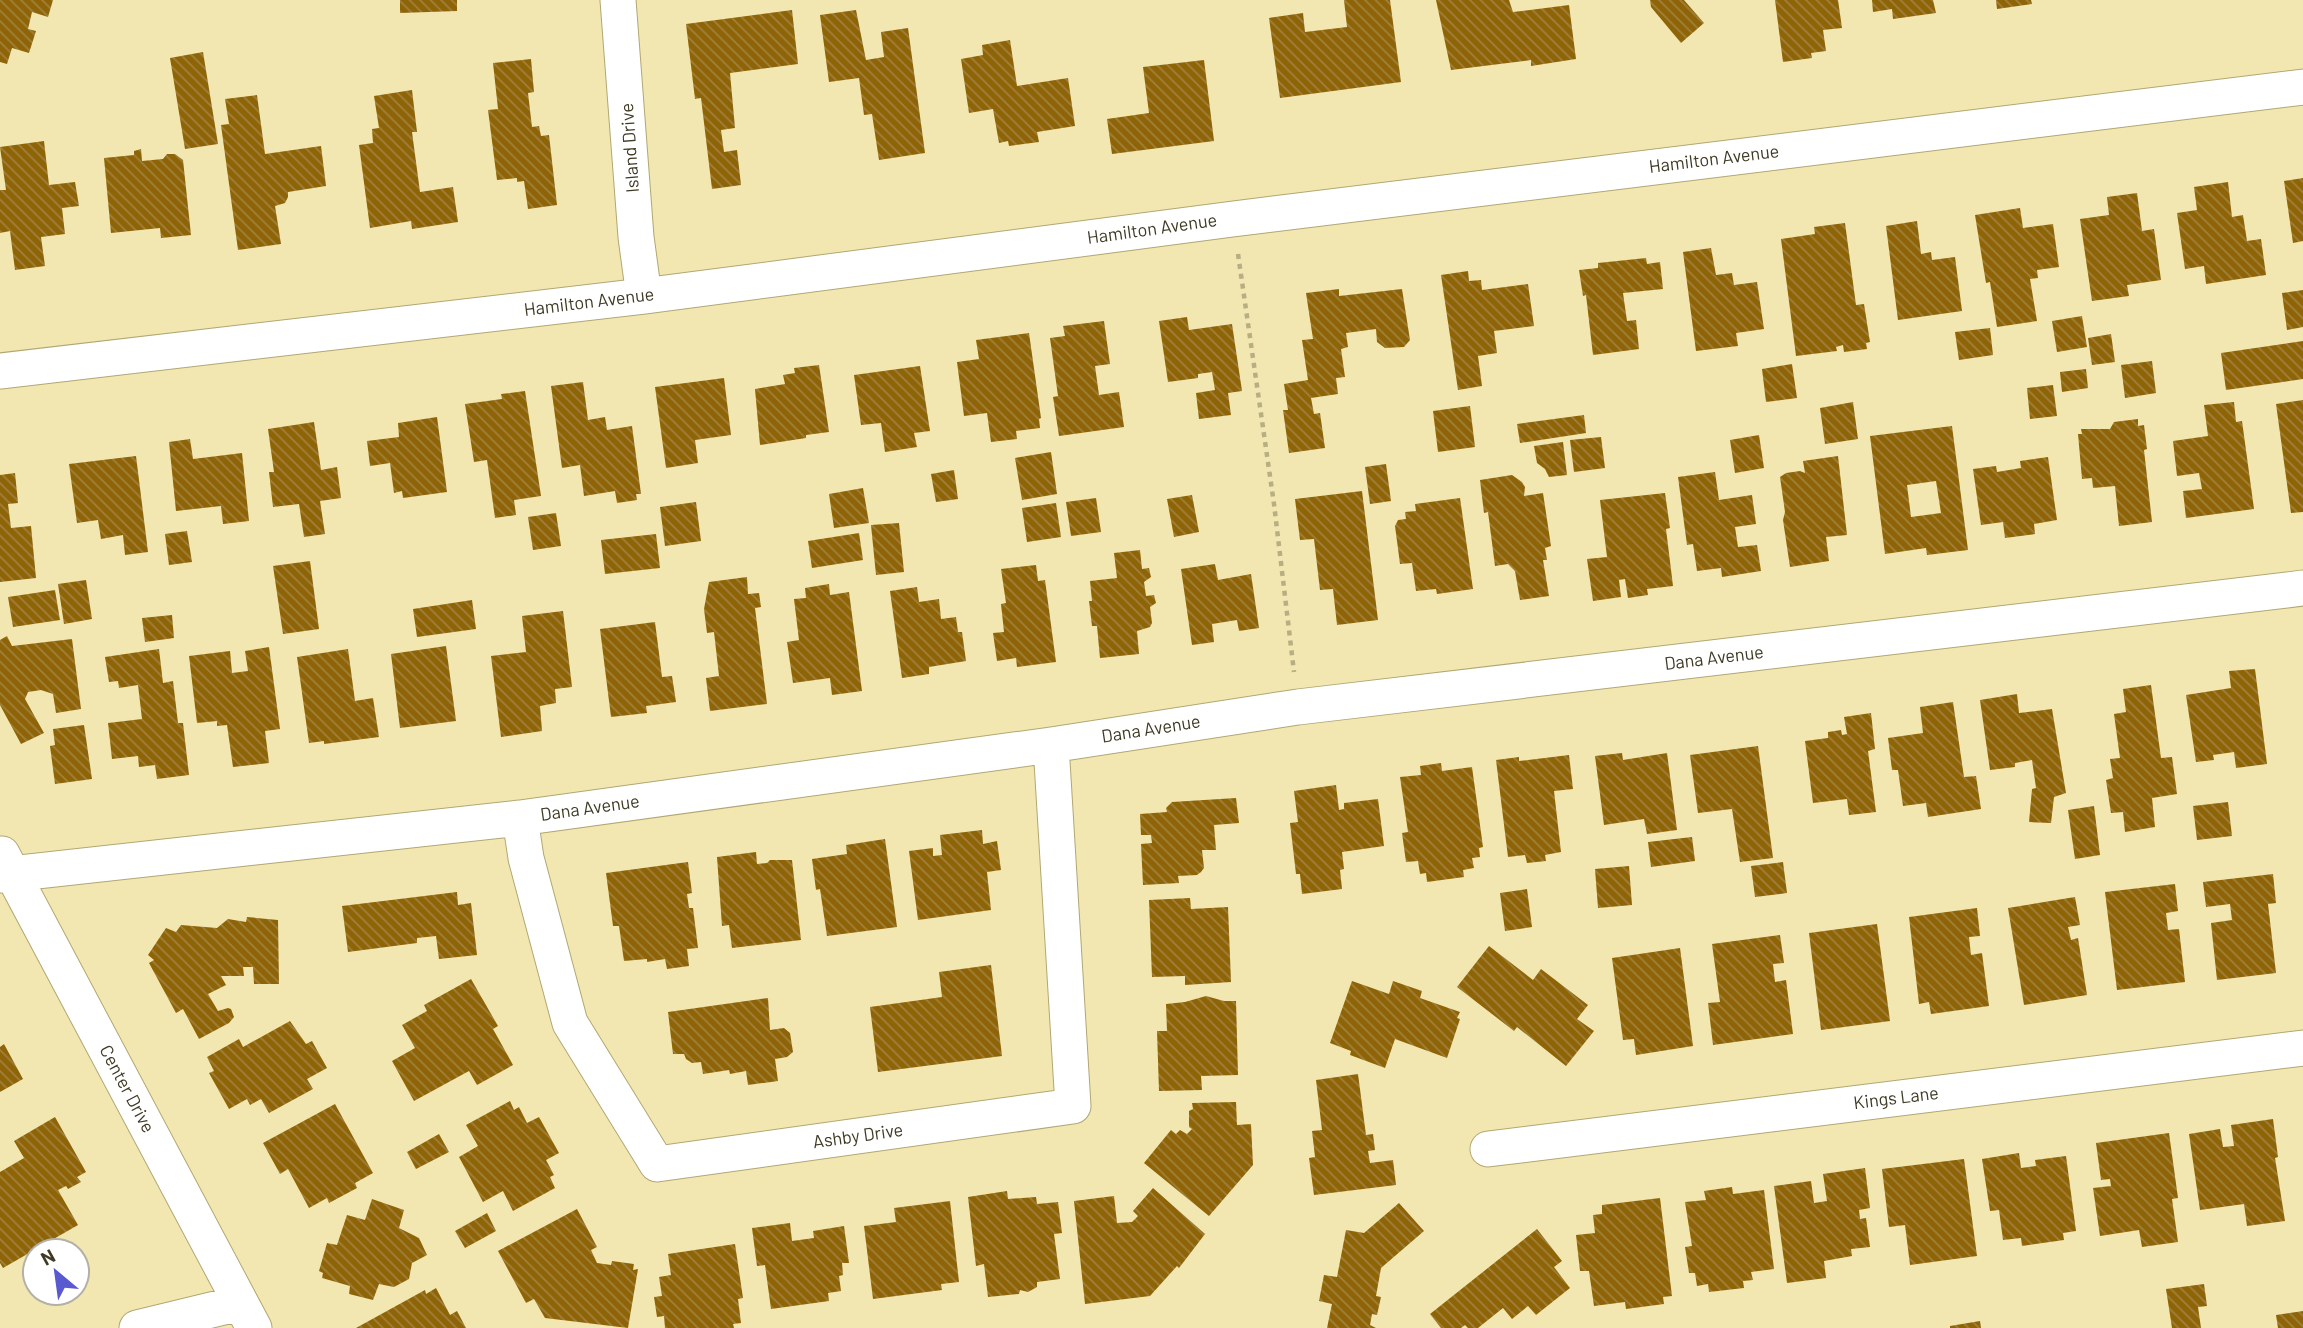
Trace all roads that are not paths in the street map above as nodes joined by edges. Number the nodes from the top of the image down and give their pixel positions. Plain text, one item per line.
1 (618, 0) edge
2 (2303, 87) edge
3 (644, 296) junction
4 (0, 371) edge
5 (2303, 588) edge
6 (1051, 745) junction
7 (520, 818) junction
8 (4, 866) edge
9 (2303, 1048) edge
10 (1488, 1149) dead end
11 (247, 1315) edge
12 (137, 1328) edge

1 - 3 street, Island Drive
2 - 3 street, Hamilton Avenue
3 - 4 street, Hamilton Avenue
5 - 6 street, Dana Avenue
6 - 7 street, Dana Avenue
6 - 7 street, Ashby Drive
7 - 8 street, Dana Avenue
8 - 11 street, Center Drive
9 - 10 street, Kings Lane
11 - 12 street

